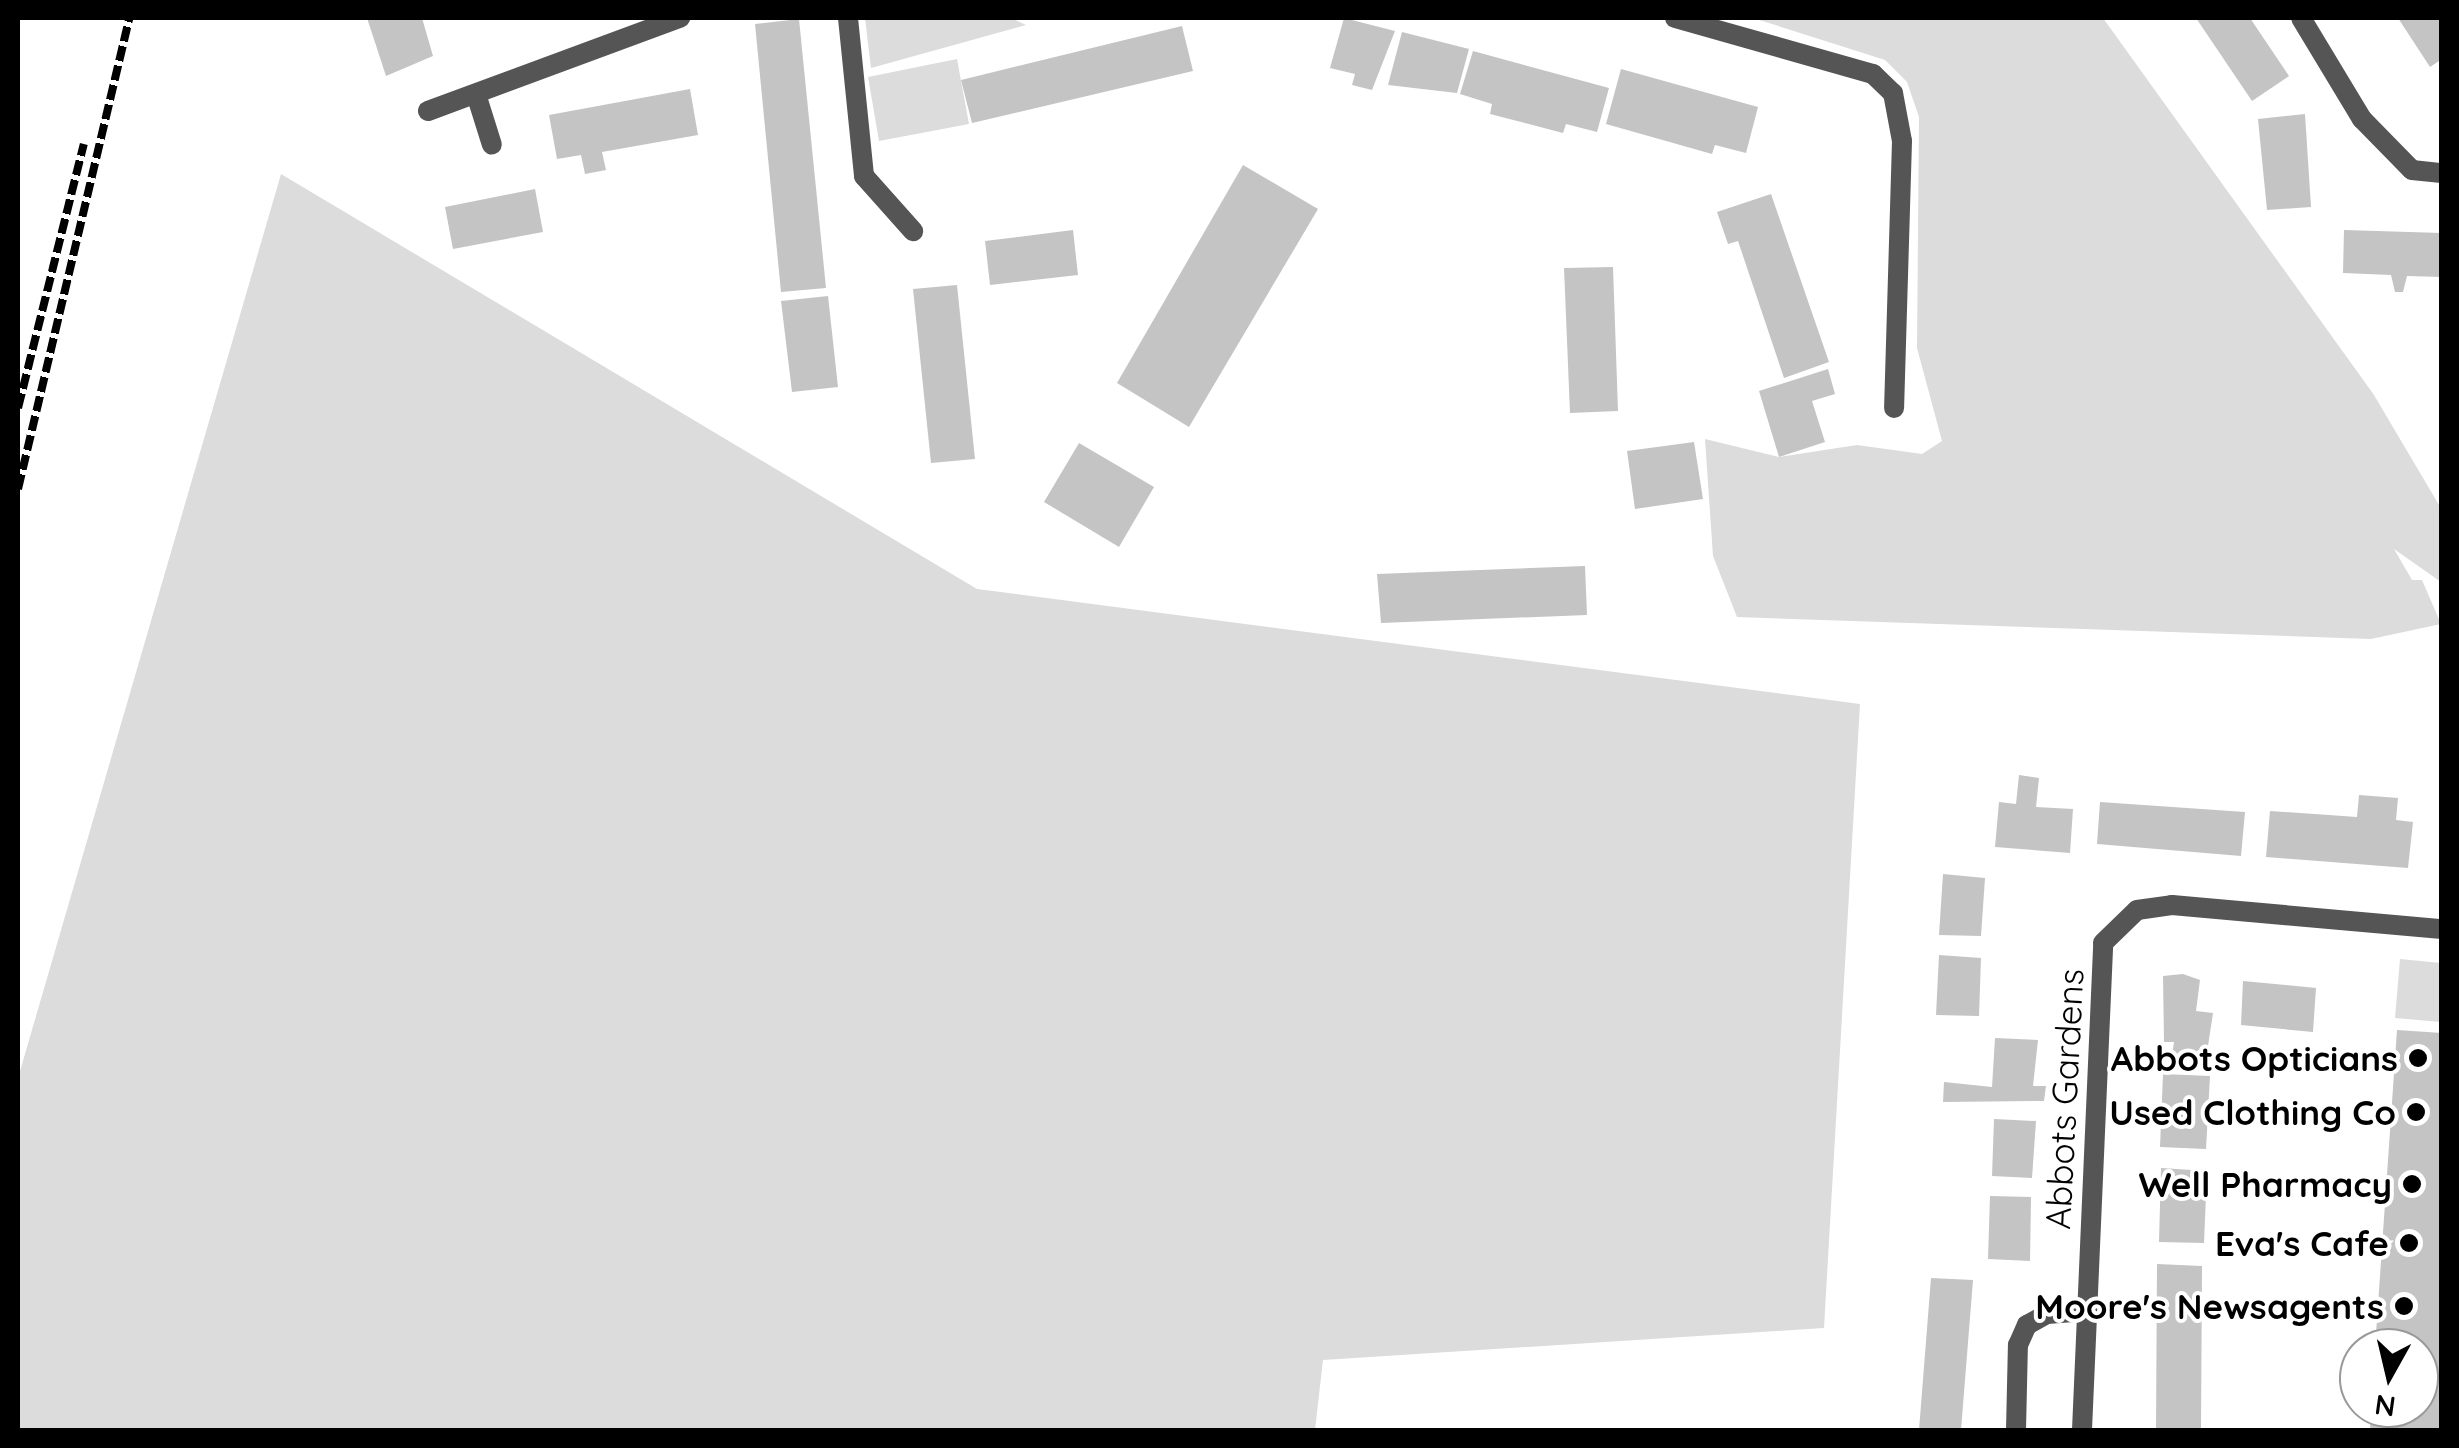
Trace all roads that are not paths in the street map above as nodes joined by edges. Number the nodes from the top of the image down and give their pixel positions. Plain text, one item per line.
1 (680, 18) edge
2 (848, 18) edge
3 (1676, 18) edge
4 (2301, 18) edge
5 (476, 94) junction
6 (428, 110) dead end
7 (492, 146) dead end
8 (2442, 173) edge
9 (913, 231) dead end
10 (1894, 408) dead end
11 (2442, 929) edge
12 (2087, 1312) junction
13 (2016, 1430) edge
14 (2082, 1430) edge

1 - 5 street
2 - 9 street
3 - 10 street
4 - 8 street
5 - 6 street
5 - 7 street
11 - 12 street, Abbots Gardens
12 - 13 street
12 - 14 street, Abbots Gardens

